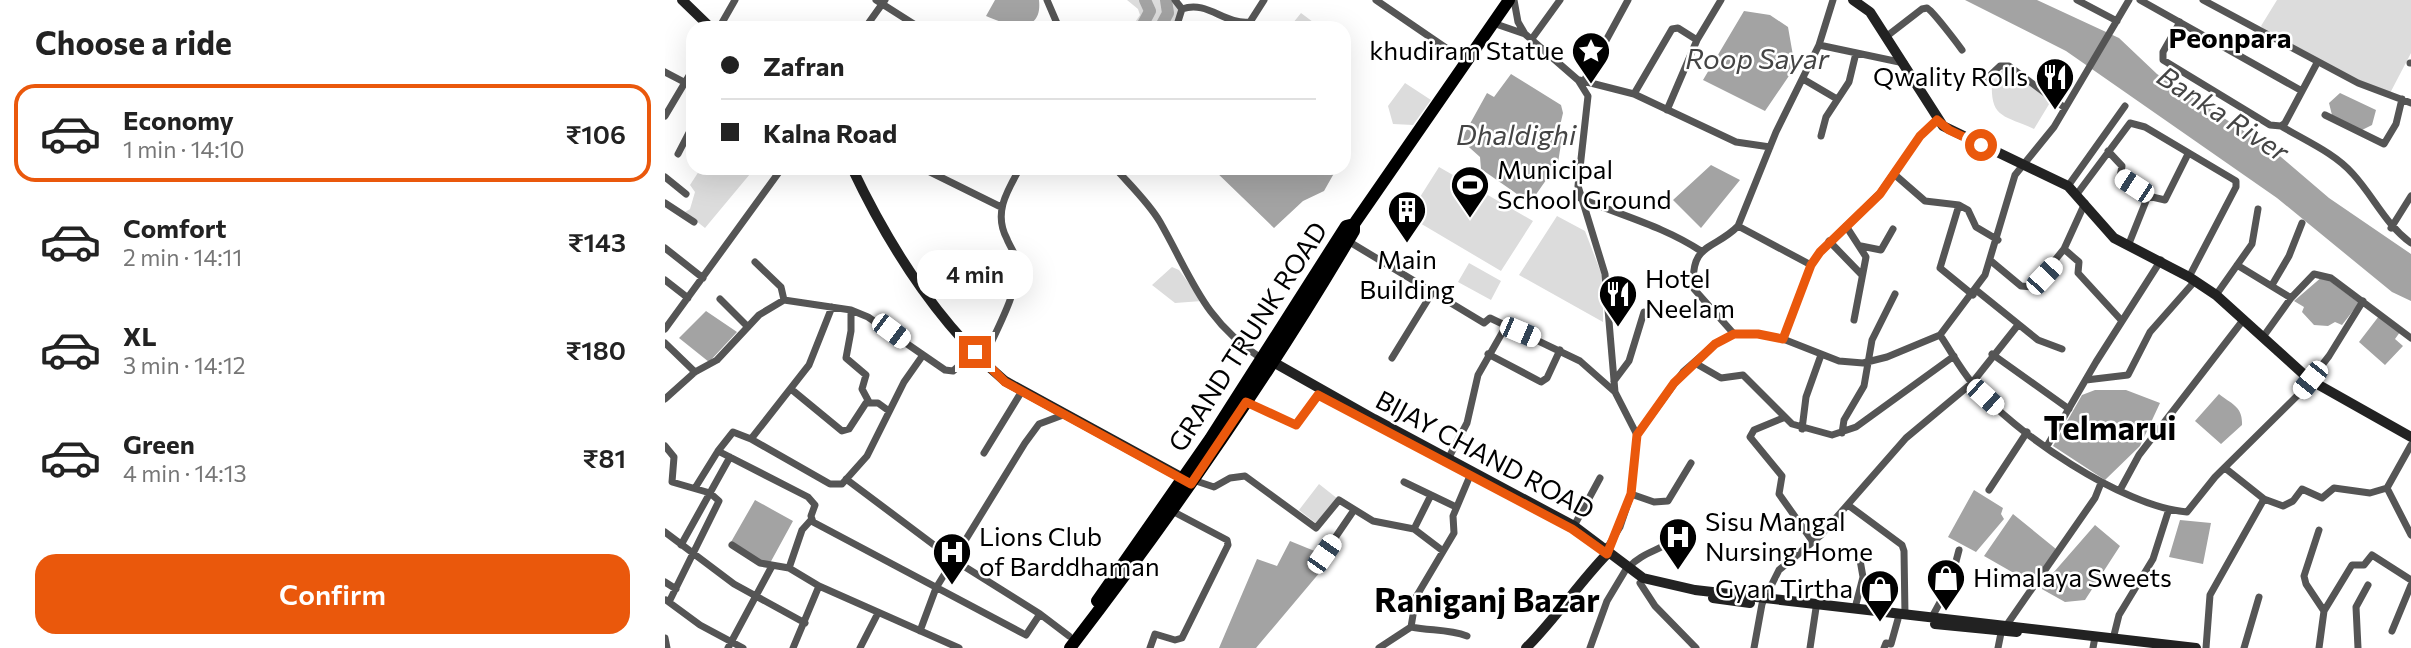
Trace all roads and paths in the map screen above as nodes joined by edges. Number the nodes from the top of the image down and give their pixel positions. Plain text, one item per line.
1 (682, 0) edge
2 (735, 0) edge
3 (1047, 0) edge
4 (1175, 0) edge
5 (1265, 0) edge
6 (1376, 0) edge
7 (1511, 0) edge
8 (1560, 0) edge
9 (1628, 0) edge
10 (1721, 0) edge
11 (1833, 0) edge
12 (1853, 0) edge
13 (2077, 0) edge
14 (2129, 0) edge
15 (2140, 0) edge
16 (2203, 0) edge
17 (881, 1) edge
18 (1182, 9) junction
19 (704, 21) edge
20 (723, 21) edge
21 (869, 21) edge
22 (910, 21) edge
23 (1056, 21) edge
24 (1178, 21) edge
25 (1234, 21) edge
26 (1251, 21) edge
27 (2116, 22) junction
28 (2180, 22) junction
29 (1493, 23) junction
30 (1887, 36) junction
31 (1528, 37) junction
32 (1697, 40) junction
33 (1819, 45) junction
34 (1962, 50) dead end
35 (1856, 53) junction
36 (1465, 61) junction
37 (1904, 62) junction
38 (2317, 63) junction
39 (665, 72) edge
40 (686, 79) edge
41 (1803, 79) junction
42 (1581, 80) junction
43 (1984, 81) dead end
44 (684, 82) junction
45 (2302, 92) junction
46 (1635, 94) junction
47 (1837, 99) junction
48 (2402, 99) junction
49 (2411, 103) edge
50 (2125, 106) dead end
51 (2065, 108) junction
52 (1667, 110) junction
53 (2325, 115) dead end
54 (665, 116) edge
55 (1937, 120) junction
56 (2281, 126) junction
57 (1821, 136) dead end
58 (686, 138) edge
59 (1770, 147) junction
60 (2108, 151) junction
61 (678, 153) dead end
62 (2188, 154) junction
63 (2025, 164) junction
64 (1894, 174) junction
65 (777, 175) edge
66 (856, 175) edge
67 (936, 175) edge
68 (1016, 175) edge
69 (1121, 175) edge
70 (665, 177) edge
71 (2068, 186) junction
72 (686, 194) dead end
73 (2077, 194) junction
74 (2148, 196) junction
75 (1580, 198) junction
76 (2411, 198) edge
77 (665, 203) edge
78 (2085, 203) junction
79 (1593, 204) junction
80 (1959, 205) junction
81 (1000, 207) junction
82 (2258, 209) dead end
83 (1585, 215) junction
84 (694, 222) dead end
85 (2302, 223) dead end
86 (1354, 224) junction
87 (1738, 226) junction
88 (1846, 226) junction
89 (2391, 228) junction
90 (1893, 229) dead end
91 (1998, 240) junction
92 (1829, 241) junction
93 (1348, 242) junction
94 (2411, 243) edge
95 (1860, 246) junction
96 (2128, 246) junction
97 (665, 248) edge
98 (2064, 249) junction
99 (1701, 251) junction
100 (2161, 260) junction
101 (1991, 261) junction
102 (755, 262) dead end
103 (1811, 265) junction
104 (2237, 265) junction
105 (1861, 274) junction
106 (703, 278) junction
107 (2192, 279) junction
108 (665, 281) edge
109 (2272, 285) junction
110 (1975, 292) junction
111 (1432, 293) junction
112 (1895, 294) dead end
113 (2216, 295) junction
114 (688, 298) junction
115 (2291, 298) junction
116 (720, 299) dead end
117 (785, 300) junction
118 (2363, 300) junction
119 (832, 307) junction
120 (851, 310) junction
121 (1644, 312) dead end
122 (2244, 319) junction
123 (1854, 320) dead end
124 (2122, 321) junction
125 (2018, 325) junction
126 (1506, 326) junction
127 (748, 327) junction
128 (665, 329) edge
129 (1734, 334) junction
130 (1940, 335) junction
131 (2263, 337) junction
132 (2411, 338) edge
133 (1783, 339) junction
134 (665, 343) edge
135 (2062, 349) dead end
136 (1560, 350) junction
137 (975, 352) junction
138 (1488, 354) junction
139 (1993, 354) junction
140 (923, 355) junction
141 (1821, 355) junction
142 (1954, 356) junction
143 (1392, 358) dead end
144 (1265, 360) junction
145 (982, 362) junction
146 (1695, 362) junction
147 (1867, 362) junction
148 (695, 372) junction
149 (2086, 380) junction
150 (2310, 380) junction
151 (1614, 381) junction
152 (1972, 383) junction
153 (665, 385) edge
154 (791, 389) junction
155 (673, 390) junction
156 (1021, 391) junction
157 (1319, 392) junction
158 (1615, 392) junction
159 (665, 399) edge
160 (869, 402) junction
161 (1246, 402) junction
162 (2069, 409) junction
163 (889, 411) junction
164 (1063, 415) junction
165 (1783, 418) junction
166 (1802, 429) junction
167 (2027, 432) junction
168 (1842, 433) junction
169 (1637, 435) junction
170 (2411, 437) edge
171 (751, 439) junction
172 (665, 446) edge
173 (2047, 446) junction
174 (2411, 446) edge
175 (718, 451) junction
176 (984, 453) dead end
177 (730, 457) junction
178 (1448, 458) junction
179 (1691, 463) dead end
180 (2225, 468) junction
181 (1471, 473) junction
182 (1600, 478) dead end
183 (846, 480) junction
184 (1189, 481) junction
185 (1404, 482) dead end
186 (2101, 483) junction
187 (695, 488) junction
188 (2387, 488) junction
189 (1989, 490) dead end
190 (2120, 490) junction
191 (710, 493) junction
192 (1631, 494) junction
193 (1431, 495) junction
194 (2264, 499) junction
195 (1848, 505) junction
196 (1456, 507) junction
197 (2169, 509) junction
198 (1354, 510) junction
199 (1172, 511) junction
200 (811, 520) junction
201 (1574, 526) junction
202 (1414, 529) junction
203 (2319, 530) dead end
204 (665, 532) edge
205 (1681, 534) dead end
206 (2411, 534) edge
207 (1813, 542) junction
208 (681, 545) junction
209 (732, 545) dead end
210 (1959, 550) dead end
211 (1443, 551) junction
212 (1607, 551) junction
213 (1324, 554) dead end
214 (694, 555) junction
215 (954, 560) junction
216 (1860, 561) dead end
217 (772, 566) junction
218 (789, 568) junction
219 (1627, 569) junction
220 (665, 582) edge
221 (2411, 582) edge
222 (1640, 583) junction
223 (2368, 584) dead end
224 (819, 586) junction
225 (936, 588) junction
226 (676, 589) junction
227 (756, 596) junction
228 (2259, 597) dead end
229 (667, 600) edge
230 (1763, 601) junction
231 (1816, 608) junction
232 (1854, 608) junction
233 (2325, 611) junction
234 (878, 613) junction
235 (1040, 614) junction
236 (1902, 617) junction
237 (1932, 617) junction
238 (805, 623) junction
239 (1411, 627) junction
240 (2004, 629) junction
241 (920, 631) junction
242 (2392, 631) dead end
243 (1467, 636) dead end
244 (2095, 637) junction
245 (665, 638) edge
246 (2113, 639) junction
247 (1069, 642) edge
248 (729, 645) edge
249 (794, 646) edge
250 (667, 648) edge
251 (743, 648) edge
252 (805, 648) edge
253 (860, 648) edge
254 (959, 648) edge
255 (1060, 648) edge
256 (1150, 648) edge
257 (1379, 648) edge
258 (1526, 648) edge
259 (1590, 648) edge
260 (1696, 648) edge
261 (1754, 648) edge
262 (1810, 648) edge
263 (1884, 648) edge
264 (1998, 648) edge
265 (2093, 648) edge
266 (2196, 648) edge
267 (2206, 648) edge
268 (2244, 648) edge
269 (2319, 648) edge
270 (2358, 648) edge

1 - 19 main road
2 - 20 street
3 - 23 street
4 - 18 street
5 - 26 street
6 - 36 street
7 - 29 highway, GRAND TRUNK ROAD
7 - 31 street
8 - 31 street
9 - 42 street
10 - 32 street
11 - 33 street
12 - 30 main road
13 - 27 street
14 - 27 street
15 - 28 street
16 - 38 street
17 - 21 street
17 - 22 street
18 - 24 street
18 - 25 street
27 - 51 street
28 - 45 street
28 - 56 street
29 - 31 street
29 - 36 highway, GRAND TRUNK ROAD
30 - 34 street
30 - 37 main road
31 - 42 street
32 - 46 street
32 - 52 street
33 - 35 street
33 - 41 street
35 - 37 street
35 - 47 street
36 - 86 highway, GRAND TRUNK ROAD
37 - 55 main road
38 - 45 street
38 - 48 street
39 - 44 street
40 - 44 street
41 - 47 street
41 - 59 street
42 - 46 street
42 - 75 street
43 - 51 street
44 - 54 street
45 - 56 street
46 - 52 street
47 - 57 street
48 - 49 street
48 - 53 street
50 - 71 street
51 - 63 street
52 - 59 street
55 - 63 main road
55 - 64 street
56 - 89 street
58 - 61 street
59 - 87 street
60 - 62 street
60 - 73 street
60 - 74 street
62 - 74 street
62 - 107 street
63 - 71 main road
63 - 91 street
64 - 80 street
64 - 88 street
65 - 106 street
66 - 137 main road
67 - 81 street
68 - 81 street
69 - 144 street
70 - 72 street
71 - 73 main road
73 - 78 main road
74 - 96 street
75 - 79 street
75 - 83 street
76 - 89 street
77 - 84 street
78 - 96 main road
78 - 98 street
79 - 83 street
79 - 99 street
80 - 91 street
80 - 110 street
81 - 145 street
82 - 104 street
83 - 151 street
85 - 109 street
86 - 93 highway, GRAND TRUNK ROAD
86 - 144 highway, GRAND TRUNK ROAD
87 - 99 street
87 - 103 street
88 - 92 street
88 - 95 street
89 - 94 street
90 - 95 street
91 - 101 street
92 - 103 street
92 - 105 street
93 - 111 street
93 - 144 highway, GRAND TRUNK ROAD
95 - 105 street
96 - 100 main road
97 - 106 street
98 - 101 street
98 - 124 street
99 - 129 street
100 - 107 main road
100 - 124 street
101 - 110 street
102 - 117 street
103 - 133 street
104 - 109 street
104 - 113 street
105 - 123 street
106 - 114 street
107 - 113 main road
107 - 149 street
108 - 114 street
109 - 115 street
110 - 125 street
110 - 130 street
111 - 126 street
111 - 143 street
112 - 147 street
113 - 122 main road
114 - 128 street
115 - 118 street
115 - 131 street
116 - 127 street
117 - 119 street
117 - 127 street
118 - 132 street
118 - 150 street
119 - 120 street
119 - 154 street
120 - 140 street
120 - 160 street
121 - 151 street
122 - 131 main road
122 - 190 street
124 - 149 street
125 - 135 street
125 - 139 street
126 - 136 street
126 - 138 street
127 - 148 street
129 - 133 street
129 - 146 street
130 - 142 street
130 - 147 street
131 - 150 main road
133 - 141 street
134 - 148 street
136 - 138 street
136 - 158 street
137 - 140 street
137 - 145 main road
138 - 178 street
139 - 152 street
139 - 162 street
140 - 163 street
141 - 147 street
141 - 166 street
142 - 152 street
142 - 168 street
144 - 157 main road
144 - 161 highway, GRAND TRUNK ROAD
144 - 184 highway, GRAND TRUNK ROAD
145 - 156 main road
146 - 165 street
146 - 169 street
147 - 168 street
148 - 155 street
149 - 162 street
150 - 170 main road
150 - 180 street
151 - 158 street
152 - 167 street
152 - 195 street
153 - 155 street
154 - 160 street
154 - 171 street
155 - 159 street
156 - 164 main road
156 - 176 street
157 - 161 street
157 - 178 main road, BIJAY CHAND ROAD
157 - 181 main road, BIJAY CHAND ROAD
158 - 169 street
160 - 163 street
161 - 184 highway, GRAND TRUNK ROAD
162 - 173 street
163 - 183 street
164 - 184 main road
164 - 215 street
165 - 166 street
165 - 207 street
166 - 168 street
167 - 173 street
167 - 189 street
169 - 192 street
171 - 175 street
171 - 183 street
172 - 187 street
173 - 186 street
174 - 188 street
175 - 177 street
175 - 187 street
177 - 191 street
177 - 200 street
178 - 181 main road, BIJAY CHAND ROAD
179 - 192 street
180 - 194 street
180 - 197 street
181 - 196 street
181 - 201 main road, BIJAY CHAND ROAD
181 - 212 main road, BIJAY CHAND ROAD
182 - 201 street
183 - 215 street
184 - 198 street
184 - 199 highway, GRAND TRUNK ROAD
184 - 247 highway, GRAND TRUNK ROAD
185 - 193 street
186 - 190 street
186 - 240 street
187 - 191 street
188 - 194 street
188 - 206 street
190 - 197 street
191 - 208 street
191 - 214 street
192 - 212 street
193 - 196 street
193 - 202 street
194 - 267 street
195 - 207 street
195 - 236 street
196 - 211 street
197 - 246 street
198 - 202 street
198 - 213 street
199 - 247 highway, GRAND TRUNK ROAD
199 - 256 street
200 - 218 street
200 - 225 street
201 - 212 main road, BIJAY CHAND ROAD
202 - 211 street
203 - 233 street
204 - 208 street
205 - 219 street
207 - 230 street
208 - 214 street
209 - 217 street
210 - 237 street
211 - 239 street
212 - 219 main road, BIJAY CHAND ROAD
212 - 258 main road
214 - 226 street
214 - 227 street
215 - 225 street
215 - 235 street
216 - 232 street
217 - 218 street
217 - 227 street
218 - 224 street
219 - 222 main road, BIJAY CHAND ROAD
219 - 230 main road, BIJAY CHAND ROAD
219 - 259 street
220 - 226 street
221 - 233 street
221 - 242 street
222 - 230 main road, BIJAY CHAND ROAD
222 - 260 street
223 - 270 street
224 - 234 street
224 - 238 street
225 - 235 street
225 - 241 street
226 - 229 street
227 - 238 street
227 - 248 street
228 - 268 street
229 - 248 street
230 - 231 main road, BIJAY CHAND ROAD
230 - 232 main road, BIJAY CHAND ROAD
230 - 261 street
231 - 236 main road, BIJAY CHAND ROAD
231 - 262 street
232 - 236 main road, BIJAY CHAND ROAD
233 - 269 street
234 - 241 street
234 - 253 street
235 - 247 street
236 - 237 main road, BIJAY CHAND ROAD
236 - 240 main road, BIJAY CHAND ROAD
236 - 263 street
237 - 240 main road, BIJAY CHAND ROAD
238 - 249 street
239 - 243 street
239 - 257 street
240 - 244 main road, BIJAY CHAND ROAD
240 - 264 street
241 - 254 street
244 - 246 main road, BIJAY CHAND ROAD
244 - 265 street
245 - 250 street
246 - 266 main road, BIJAY CHAND ROAD
247 - 255 highway, GRAND TRUNK ROAD
248 - 251 street
249 - 252 street

